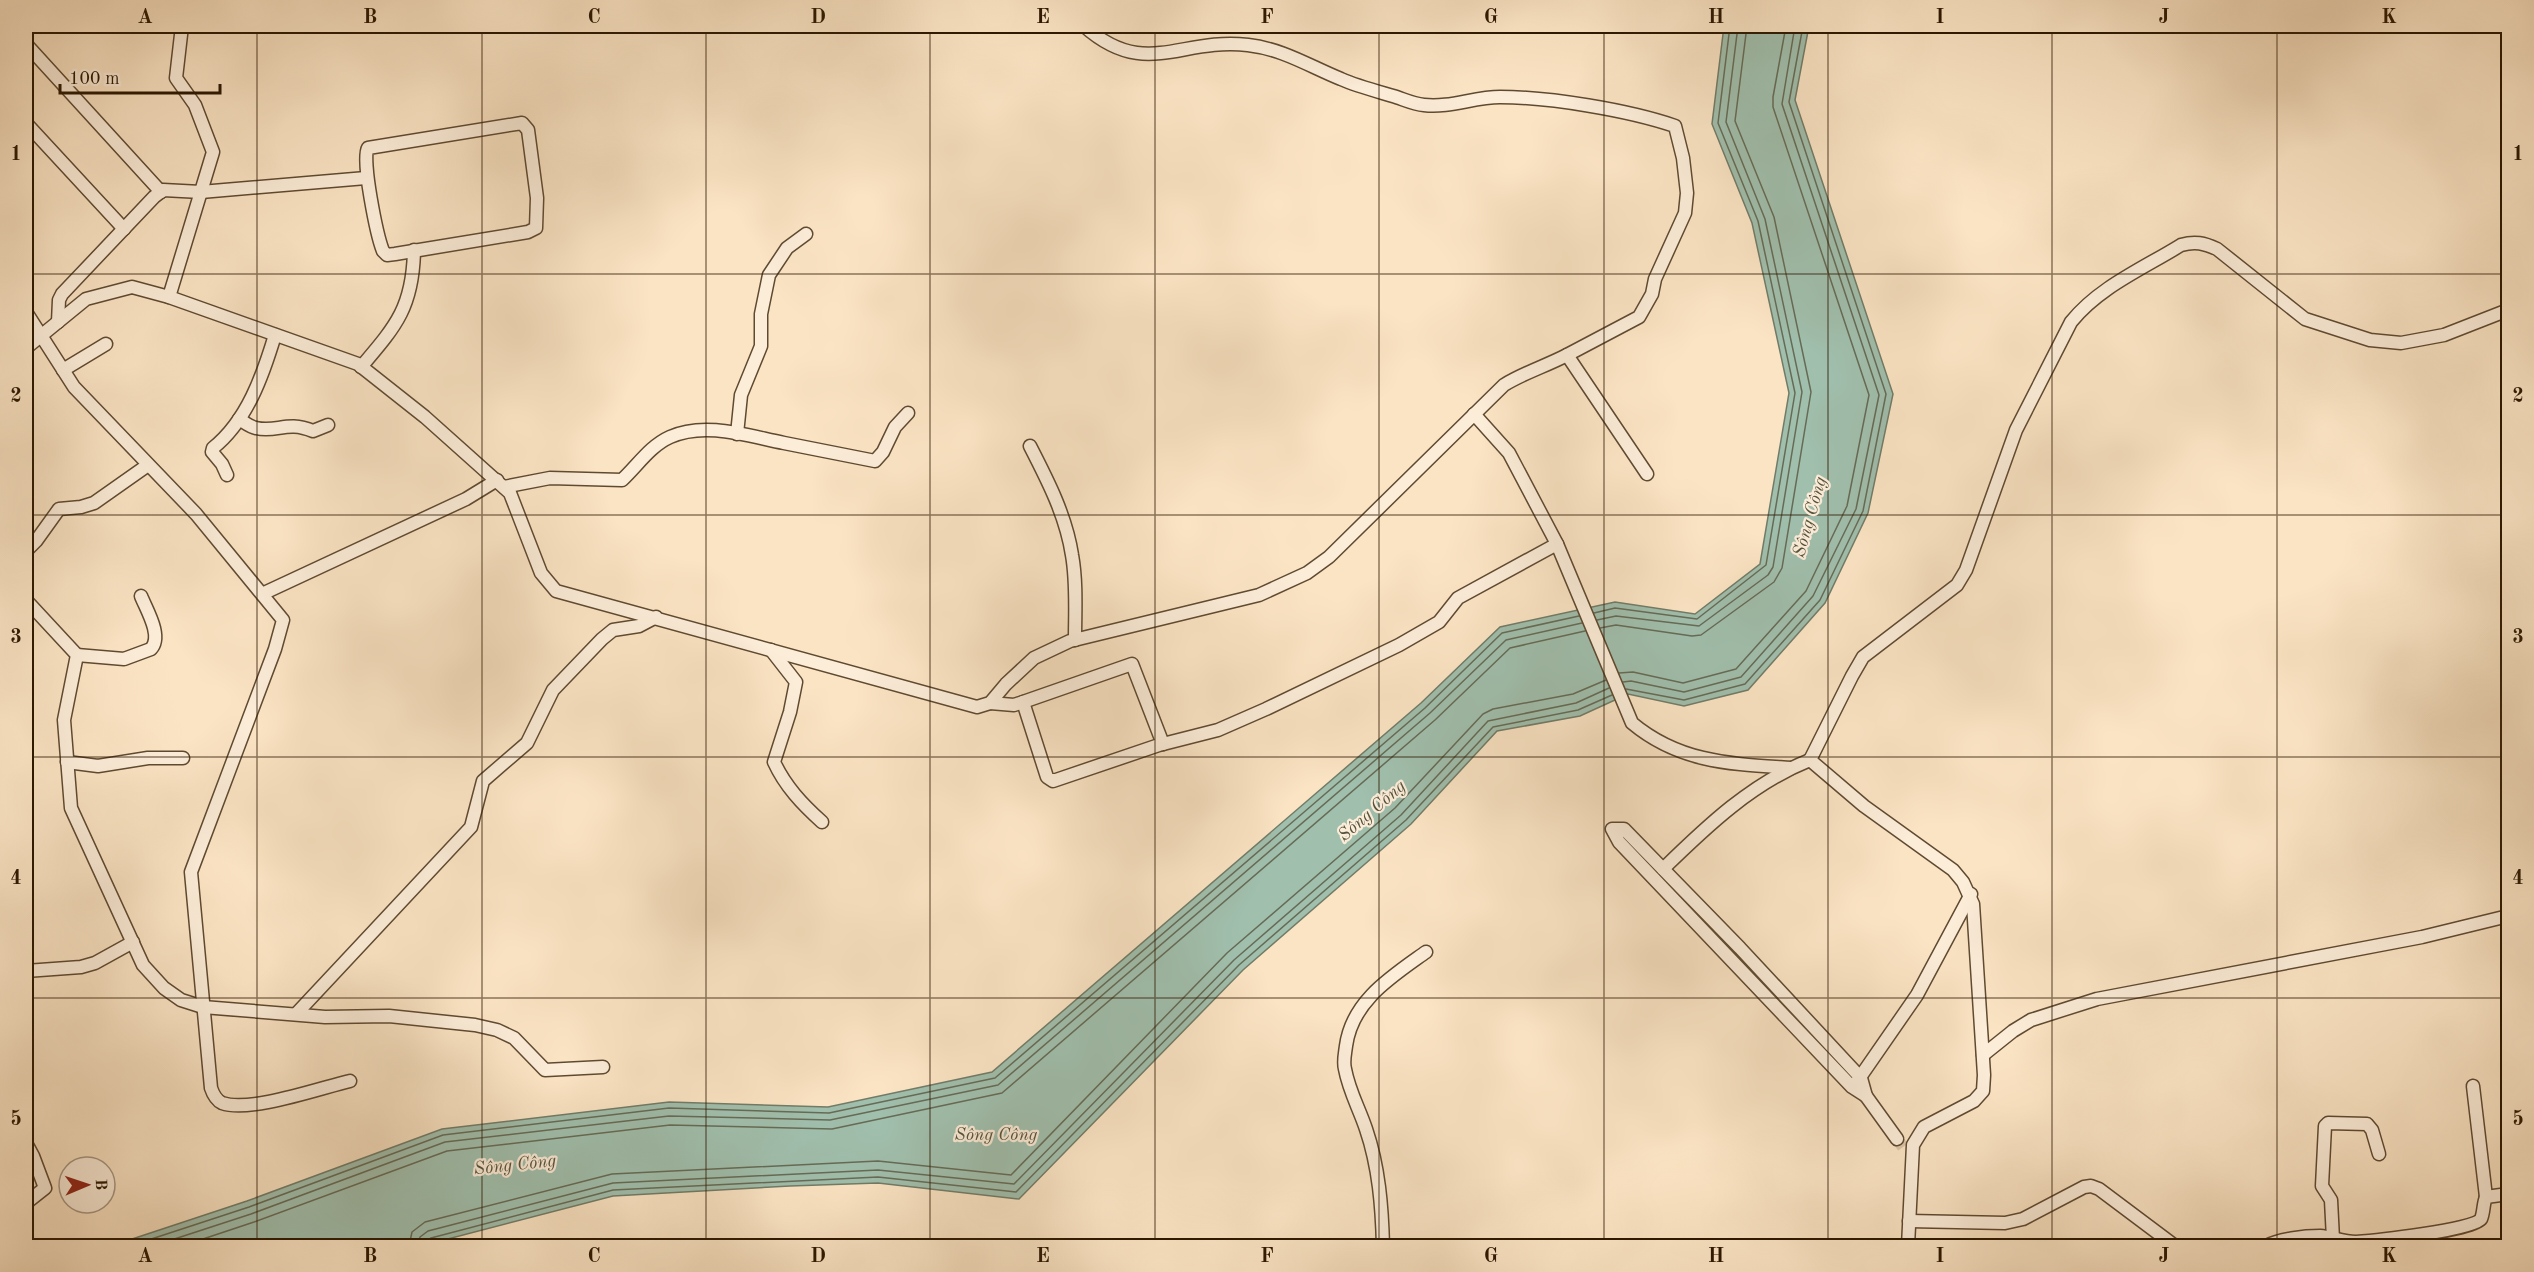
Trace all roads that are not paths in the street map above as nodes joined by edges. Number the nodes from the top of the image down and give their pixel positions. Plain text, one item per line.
1 (182, 26) edge
2 (1084, 26) edge
3 (26, 44) edge
4 (26, 123) edge
5 (366, 178) junction
6 (161, 192) junction
7 (201, 192) junction
8 (124, 229) junction
9 (806, 234) dead end
10 (414, 250) junction
11 (169, 297) junction
12 (2508, 308) edge
13 (26, 312) edge
14 (58, 322) junction
15 (40, 335) junction
16 (275, 335) junction
17 (106, 344) dead end
18 (26, 348) edge
19 (1567, 355) junction
20 (361, 367) junction
21 (63, 370) junction
22 (908, 413) dead end
23 (1474, 414) junction
24 (239, 419) junction
25 (328, 425) dead end
26 (737, 434) junction
27 (1030, 446) dead end
28 (148, 465) junction
29 (1647, 474) dead end
30 (227, 475) dead end
31 (501, 484) junction
32 (1557, 544) junction
33 (26, 551) edge
34 (262, 594) junction
35 (141, 596) dead end
36 (26, 600) edge
37 (656, 617) junction
38 (1075, 640) junction
39 (771, 650) junction
40 (77, 655) junction
41 (1023, 702) junction
42 (990, 703) junction
43 (1163, 744) junction
44 (183, 759) dead end
45 (1810, 760) junction
46 (67, 762) junction
47 (1791, 768) junction
48 (822, 822) dead end
49 (1663, 869) junction
50 (1971, 894) junction
51 (2508, 916) edge
52 (132, 942) junction
53 (1426, 952) dead end
54 (26, 971) edge
55 (203, 1007) junction
56 (296, 1014) junction
57 (1983, 1055) junction
58 (603, 1067) dead end
59 (1861, 1078) junction
60 (350, 1081) dead end
61 (2473, 1086) dead end
62 (1852, 1087) junction
63 (1868, 1100) junction
64 (26, 1143) edge
65 (2379, 1154) dead end
66 (1912, 1157) junction
67 (2508, 1194) edge
68 (2486, 1197) junction
69 (26, 1203) edge
70 (1909, 1221) junction
71 (2333, 1239) junction
72 (1383, 1246) edge
73 (1908, 1246) edge
74 (2175, 1246) edge
75 (2266, 1246) edge

1 - 7 street
2 - 19 street
3 - 6 street
4 - 8 street
5 - 7 street
5 - 10 street
5 - 10 street
6 - 7 street
6 - 8 street
7 - 11 street
8 - 14 street
9 - 26 street
10 - 20 street
11 - 14 street
11 - 16 street
12 - 45 street
13 - 15 street
14 - 15 street
15 - 18 street
15 - 21 street
16 - 20 street
16 - 24 street
17 - 21 street
19 - 23 street
19 - 29 street
20 - 31 street
21 - 28 street
22 - 26 street
23 - 32 street
23 - 38 street
24 - 25 street
24 - 30 street
26 - 31 street
27 - 38 street
28 - 33 street
28 - 34 street
31 - 34 street
31 - 37 street
32 - 43 street
32 - 47 street
34 - 55 street
35 - 40 street
36 - 40 street
37 - 39 street
37 - 56 street
38 - 42 street
39 - 42 street
39 - 48 street
40 - 46 street
41 - 42 street
41 - 43 street
41 - 43 street
44 - 46 street
45 - 47 street
45 - 50 street
46 - 52 street
47 - 49 street
49 - 59 street
49 - 62 street
50 - 57 street
50 - 59 street
51 - 57 street
52 - 54 street
52 - 55 street
53 - 72 street
55 - 56 street
55 - 60 street
56 - 58 street
57 - 66 street
59 - 62 street
59 - 63 street
61 - 68 street
62 - 63 street
63 - 66 street
64 - 69 street
65 - 71 street
66 - 70 street
67 - 68 street
68 - 71 street
70 - 73 street
70 - 74 street
71 - 75 street

